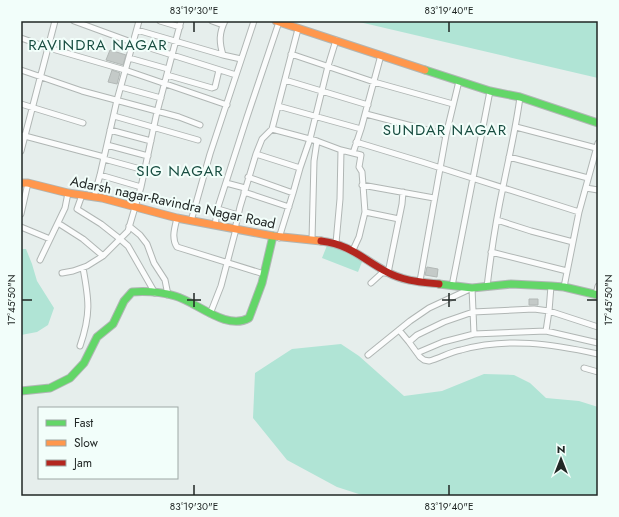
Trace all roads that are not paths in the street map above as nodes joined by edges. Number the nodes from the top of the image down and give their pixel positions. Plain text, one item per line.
1 (55, 21) edge
2 (74, 21) edge
3 (139, 21) edge
4 (160, 21) edge
5 (181, 21) edge
6 (212, 21) edge
7 (254, 21) edge
8 (277, 22) edge
9 (224, 23) edge
10 (180, 27) junction
11 (298, 29) junction
12 (137, 30) junction
13 (21, 38) edge
14 (336, 40) junction
15 (176, 42) junction
16 (134, 43) junction
17 (49, 48) junction
18 (172, 54) junction
19 (291, 54) junction
20 (381, 54) junction
21 (223, 55) junction
22 (129, 58) junction
23 (241, 59) junction
24 (328, 66) junction
25 (21, 70) edge
26 (125, 70) junction
27 (219, 70) junction
28 (168, 72) junction
29 (236, 75) junction
30 (41, 78) junction
31 (285, 80) junction
32 (459, 81) junction
33 (374, 82) junction
34 (165, 84) junction
35 (121, 87) junction
36 (490, 91) junction
37 (322, 92) junction
38 (520, 97) junction
39 (161, 98) junction
40 (117, 100) junction
41 (21, 104) edge
42 (453, 104) junction
43 (227, 105) junction
44 (368, 105) junction
45 (278, 106) junction
46 (33, 108) junction
47 (157, 112) junction
48 (366, 114) junction
49 (114, 116) junction
50 (316, 116) junction
51 (83, 123) dead end
52 (598, 123) edge
53 (200, 125) dead end
54 (154, 127) junction
55 (516, 127) junction
56 (272, 129) junction
57 (361, 129) junction
58 (110, 130) junction
59 (446, 135) junction
60 (23, 136) edge
61 (310, 139) junction
62 (198, 140) dead end
63 (151, 141) junction
64 (317, 141) junction
65 (356, 142) junction
66 (107, 144) junction
67 (597, 146) edge
68 (340, 150) junction
69 (21, 151) edge
70 (353, 153) junction
71 (256, 154) junction
72 (148, 156) junction
73 (104, 158) junction
74 (509, 158) junction
75 (300, 168) junction
76 (440, 168) junction
77 (144, 170) junction
78 (100, 175) junction
79 (248, 177) junction
80 (473, 178) junction
81 (588, 178) junction
82 (25, 183) edge
83 (226, 183) junction
84 (362, 185) junction
85 (141, 187) junction
86 (502, 188) junction
87 (586, 188) junction
88 (245, 190) junction
89 (598, 190) edge
90 (403, 192) junction
91 (68, 193) junction
92 (293, 193) junction
93 (82, 194) junction
94 (94, 196) junction
95 (434, 198) junction
96 (135, 206) junction
97 (289, 207) junction
98 (218, 209) junction
99 (365, 212) junction
100 (579, 212) junction
101 (21, 214) edge
102 (238, 215) junction
103 (177, 218) junction
104 (399, 219) junction
105 (497, 220) junction
106 (191, 221) junction
107 (58, 223) junction
108 (215, 225) junction
109 (129, 226) junction
110 (21, 227) edge
111 (236, 229) junction
112 (276, 237) junction
113 (50, 239) junction
114 (120, 239) junction
115 (312, 240) junction
116 (573, 242) junction
117 (336, 243) junction
118 (353, 250) junction
119 (491, 252) junction
120 (102, 256) junction
121 (40, 260) dead end
122 (228, 263) junction
123 (83, 268) junction
124 (567, 271) junction
125 (62, 273) dead end
126 (388, 273) junction
127 (264, 274) junction
128 (420, 281) junction
129 (370, 283) dead end
130 (452, 286) junction
131 (551, 286) junction
132 (598, 286) edge
133 (488, 287) junction
134 (564, 287) junction
135 (472, 288) junction
136 (155, 293) junction
137 (168, 295) junction
138 (597, 295) edge
139 (549, 311) junction
140 (473, 312) junction
141 (210, 314) junction
142 (598, 327) edge
143 (399, 330) junction
144 (546, 331) junction
145 (474, 334) junction
146 (409, 342) junction
147 (598, 343) edge
148 (80, 346) dead end
149 (417, 353) junction
150 (598, 354) edge
151 (368, 355) dead end
152 (584, 368) dead end
153 (598, 372) edge
154 (21, 391) edge

1 - 17 street
2 - 16 street
3 - 12 street
4 - 10 street
5 - 10 street
6 - 9 street
7 - 23 street
8 - 11 street
8 - 83 street
9 - 21 street
10 - 15 street
11 - 14 street
11 - 19 street
12 - 15 street
12 - 16 street
13 - 17 street
14 - 20 street
14 - 24 street
15 - 18 street
15 - 21 street
16 - 18 street
16 - 22 street
17 - 26 street
17 - 30 street
18 - 27 street
18 - 28 street
19 - 24 street
19 - 31 street
20 - 32 street
20 - 33 street
21 - 23 street
22 - 26 street
22 - 28 street
23 - 29 street
24 - 33 street
24 - 37 street
25 - 30 street
26 - 34 street
26 - 35 street
27 - 28 street
27 - 29 street
28 - 34 street
29 - 43 street
30 - 40 street
30 - 46 street
31 - 37 street
31 - 45 street
32 - 36 street
32 - 42 street
33 - 42 street
33 - 44 street
34 - 39 street
34 - 43 street
35 - 39 street
35 - 40 street
36 - 38 street
36 - 80 street
37 - 44 street
37 - 50 street
38 - 52 street
38 - 55 street
39 - 47 street
40 - 47 street
40 - 49 street
41 - 46 street
42 - 59 street
43 - 106 street
44 - 48 street
45 - 50 street
45 - 56 street
46 - 51 street
46 - 60 street
47 - 53 street
47 - 54 street
48 - 57 street
48 - 59 street
49 - 54 street
49 - 58 street
50 - 57 street
50 - 61 street
54 - 62 street
54 - 63 street
55 - 67 street
55 - 74 street
56 - 61 street
56 - 71 street
57 - 65 street
58 - 63 street
58 - 66 street
59 - 76 street
60 - 69 street
60 - 73 street
61 - 64 street
61 - 75 street
63 - 72 street
64 - 68 street
64 - 115 street
65 - 70 street
65 - 76 street
66 - 72 street
66 - 73 street
67 - 81 street
68 - 70 street
68 - 117 street
70 - 84 street
71 - 75 street
71 - 79 street
72 - 77 street
73 - 77 street
73 - 78 street
74 - 81 street
74 - 86 street
75 - 92 street
76 - 80 street
76 - 95 street
77 - 85 street
78 - 85 street
78 - 94 street
79 - 88 street
79 - 92 street
80 - 86 street
80 - 130 street
81 - 87 street
82 - 91 street, Adarsh nagar-Ravindra Nagar Road
82 - 101 street
83 - 88 street
83 - 98 street
84 - 90 street
84 - 99 street
85 - 96 street
86 - 100 street
86 - 105 street
87 - 89 street
87 - 100 street
88 - 97 street
88 - 102 street
90 - 95 street
90 - 104 street
91 - 93 street, Adarsh nagar-Ravindra Nagar Road
91 - 107 street
92 - 97 street
93 - 94 street, Adarsh nagar-Ravindra Nagar Road
93 - 114 street
94 - 96 street, Adarsh nagar-Ravindra Nagar Road
95 - 128 street
96 - 103 street, Adarsh nagar-Ravindra Nagar Road
96 - 109 street
97 - 112 street
98 - 102 street
98 - 108 street
99 - 104 street
99 - 118 street
100 - 116 street
102 - 111 street
103 - 106 street, Adarsh nagar-Ravindra Nagar Road
103 - 122 street
104 - 126 street
105 - 116 street
105 - 119 street
106 - 108 street, Adarsh nagar-Ravindra Nagar Road
107 - 113 street
107 - 120 street
108 - 111 street, Adarsh nagar-Ravindra Nagar Road
109 - 114 street
109 - 137 street
110 - 113 street
111 - 112 street, Adarsh nagar-Ravindra Nagar Road
111 - 122 street
112 - 115 street, Adarsh nagar-Ravindra Nagar Road
112 - 127 street
113 - 121 street
114 - 120 street
114 - 136 street
115 - 117 street, Adarsh nagar-Ravindra Nagar Road
116 - 124 street
117 - 118 street, Adarsh nagar-Ravindra Nagar Road
118 - 126 street, Adarsh nagar-Ravindra Nagar Road
119 - 124 street
119 - 133 street
120 - 123 street
122 - 127 street
122 - 141 street
123 - 125 street
123 - 148 street
124 - 134 street
126 - 128 street, Adarsh nagar-Ravindra Nagar Road
126 - 129 street
127 - 141 street
128 - 130 street, Adarsh nagar-Ravindra Nagar Road
130 - 135 street, Adarsh nagar-Ravindra Nagar Road
131 - 133 street, Adarsh nagar-Ravindra Nagar Road
131 - 134 street, Adarsh nagar-Ravindra Nagar Road
131 - 139 street
132 - 138 street
133 - 135 street, Adarsh nagar-Ravindra Nagar Road
134 - 138 street, Adarsh nagar-Ravindra Nagar Road
135 - 140 street
135 - 143 street
136 - 137 street
136 - 154 street
137 - 141 street
139 - 140 street
139 - 142 street
139 - 144 street
140 - 145 street
140 - 146 street
143 - 146 street
143 - 151 street
144 - 145 street
144 - 147 street
145 - 149 street
146 - 149 street
149 - 150 street
152 - 153 street

